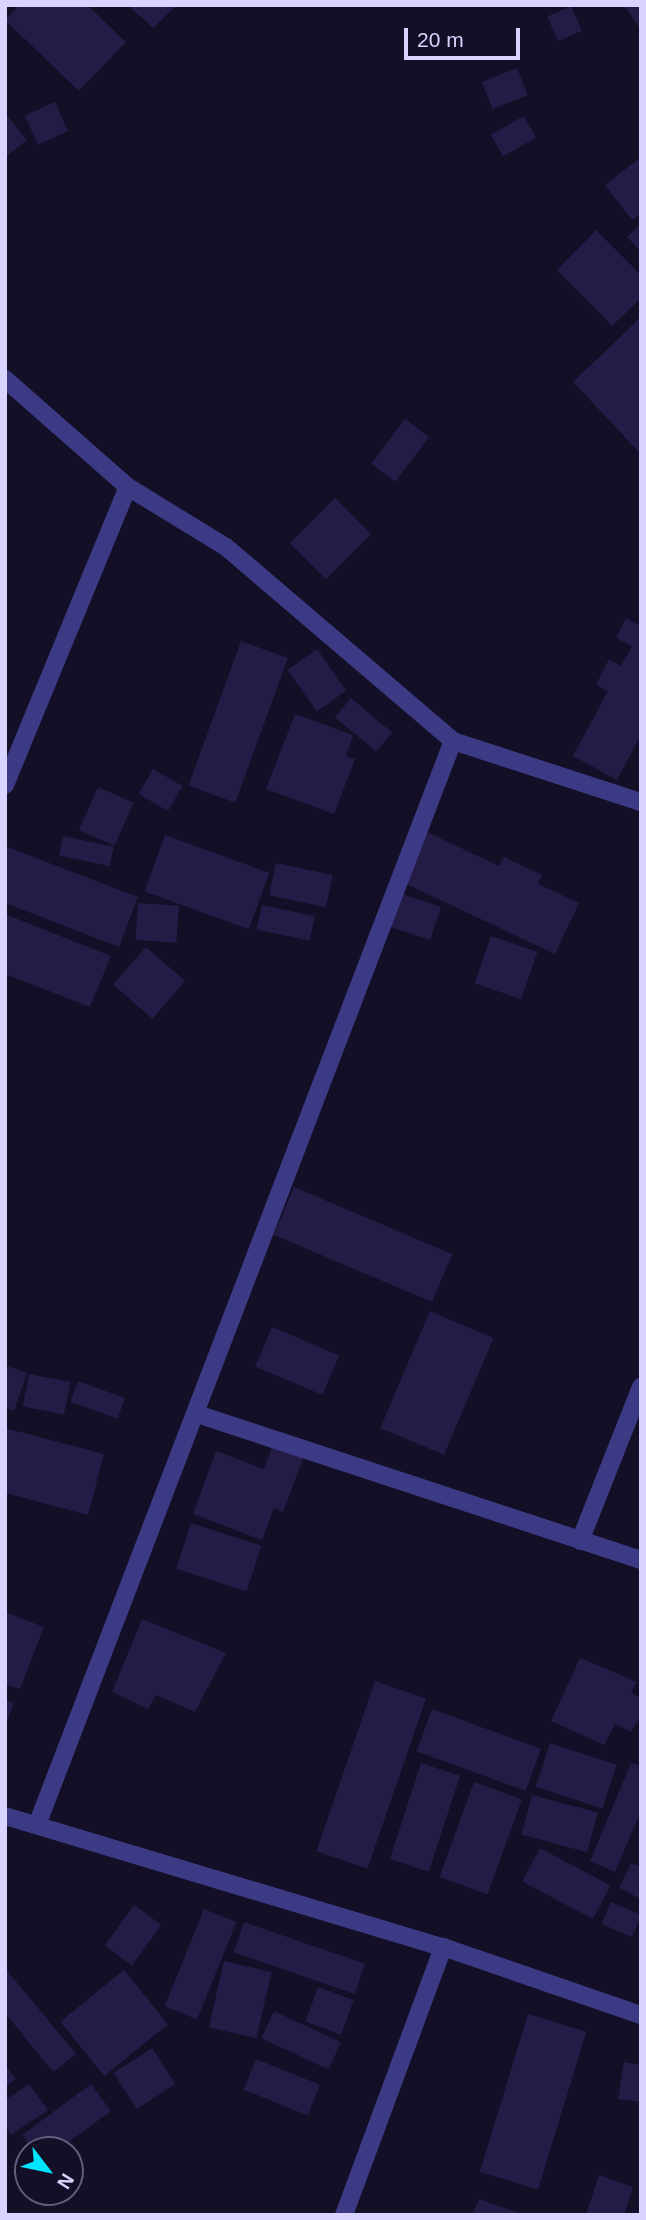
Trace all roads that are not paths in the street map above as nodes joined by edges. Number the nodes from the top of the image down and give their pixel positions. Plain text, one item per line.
1 (5, 379) edge
2 (128, 487) junction
3 (453, 741) junction
4 (5, 785) edge
5 (641, 802) edge
6 (641, 1387) edge
7 (197, 1415) junction
8 (580, 1541) junction
9 (641, 1560) edge
10 (5, 1816) edge
11 (37, 1825) junction
12 (443, 1947) junction
13 (641, 2015) edge
14 (344, 2215) edge

1 - 2 street
2 - 3 street
2 - 4 street
3 - 5 street
3 - 7 street
6 - 8 street
7 - 8 street
7 - 11 street
8 - 9 street
10 - 11 street
11 - 12 street
12 - 13 street
12 - 14 street

